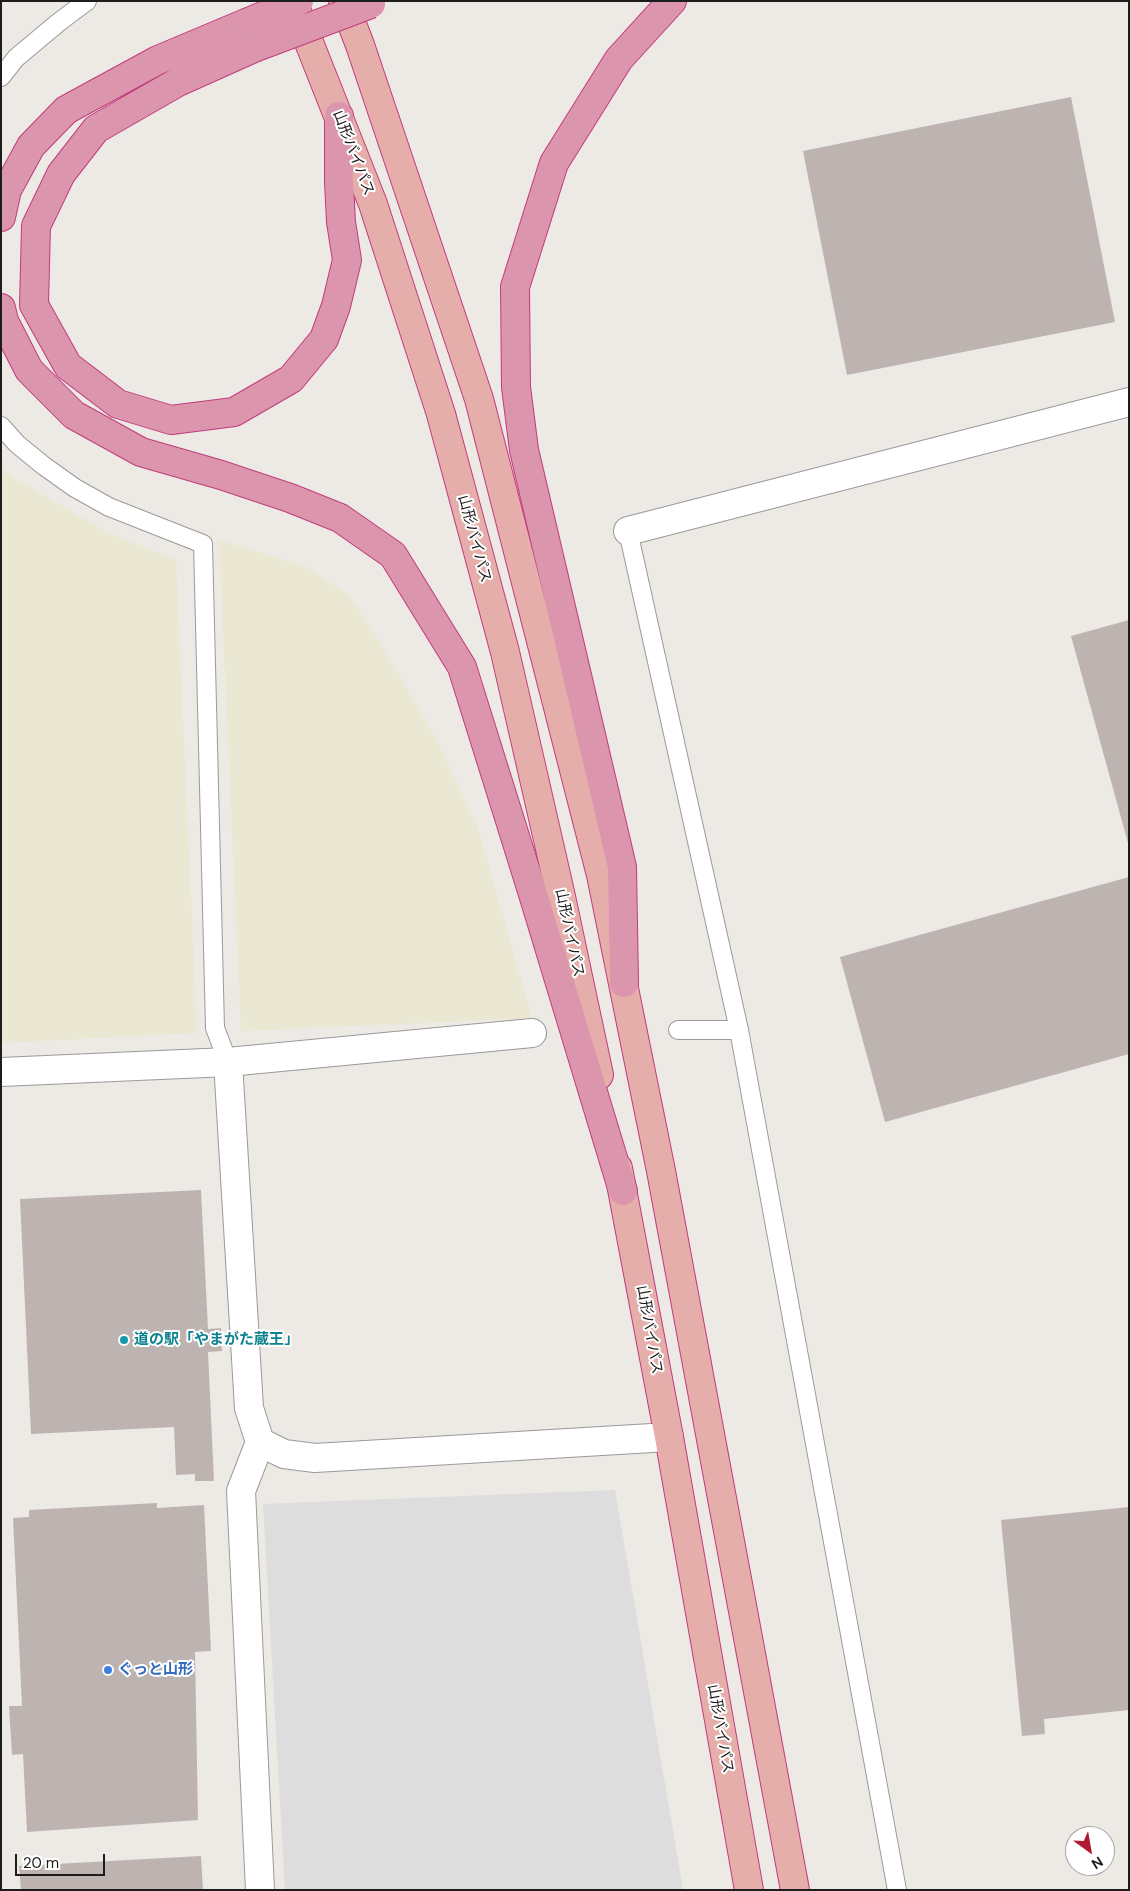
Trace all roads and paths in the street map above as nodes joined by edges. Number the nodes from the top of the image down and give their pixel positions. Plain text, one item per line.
1 (87, 1) edge
2 (293, 1) edge
3 (299, 1) edge
4 (343, 1) edge
5 (672, 1) edge
6 (374, 2) edge
7 (250, 35) junction
8 (1, 77) edge
9 (339, 116) junction
10 (1, 216) edge
11 (1, 308) edge
12 (1129, 402) edge
13 (1, 426) edge
14 (628, 531) joint
15 (624, 983) junction
16 (678, 1030) dead end
17 (738, 1030) junction
18 (532, 1033) dead end
19 (228, 1062) junction
20 (1, 1072) edge
21 (623, 1191) junction
22 (669, 1437) junction
23 (260, 1442) junction
24 (260, 1890) edge
25 (749, 1890) edge
26 (795, 1890) edge
27 (898, 1890) edge

1 - 8 lane
2 - 9 highway, 山形バイパス
3 - 7 highway, bridge
4 - 15 highway
5 - 15 highway
6 - 7 highway, bridge
7 - 9 highway
7 - 10 highway
9 - 21 highway, 山形バイパス
11 - 21 highway
12 - 14 street
13 - 19 lane
14 - 17 lane
15 - 26 highway
16 - 17 lane
17 - 27 lane
18 - 19 street
19 - 20 street
19 - 23 street
21 - 22 highway, 山形バイパス
22 - 23 street
22 - 25 highway, 山形バイパス
23 - 24 street

